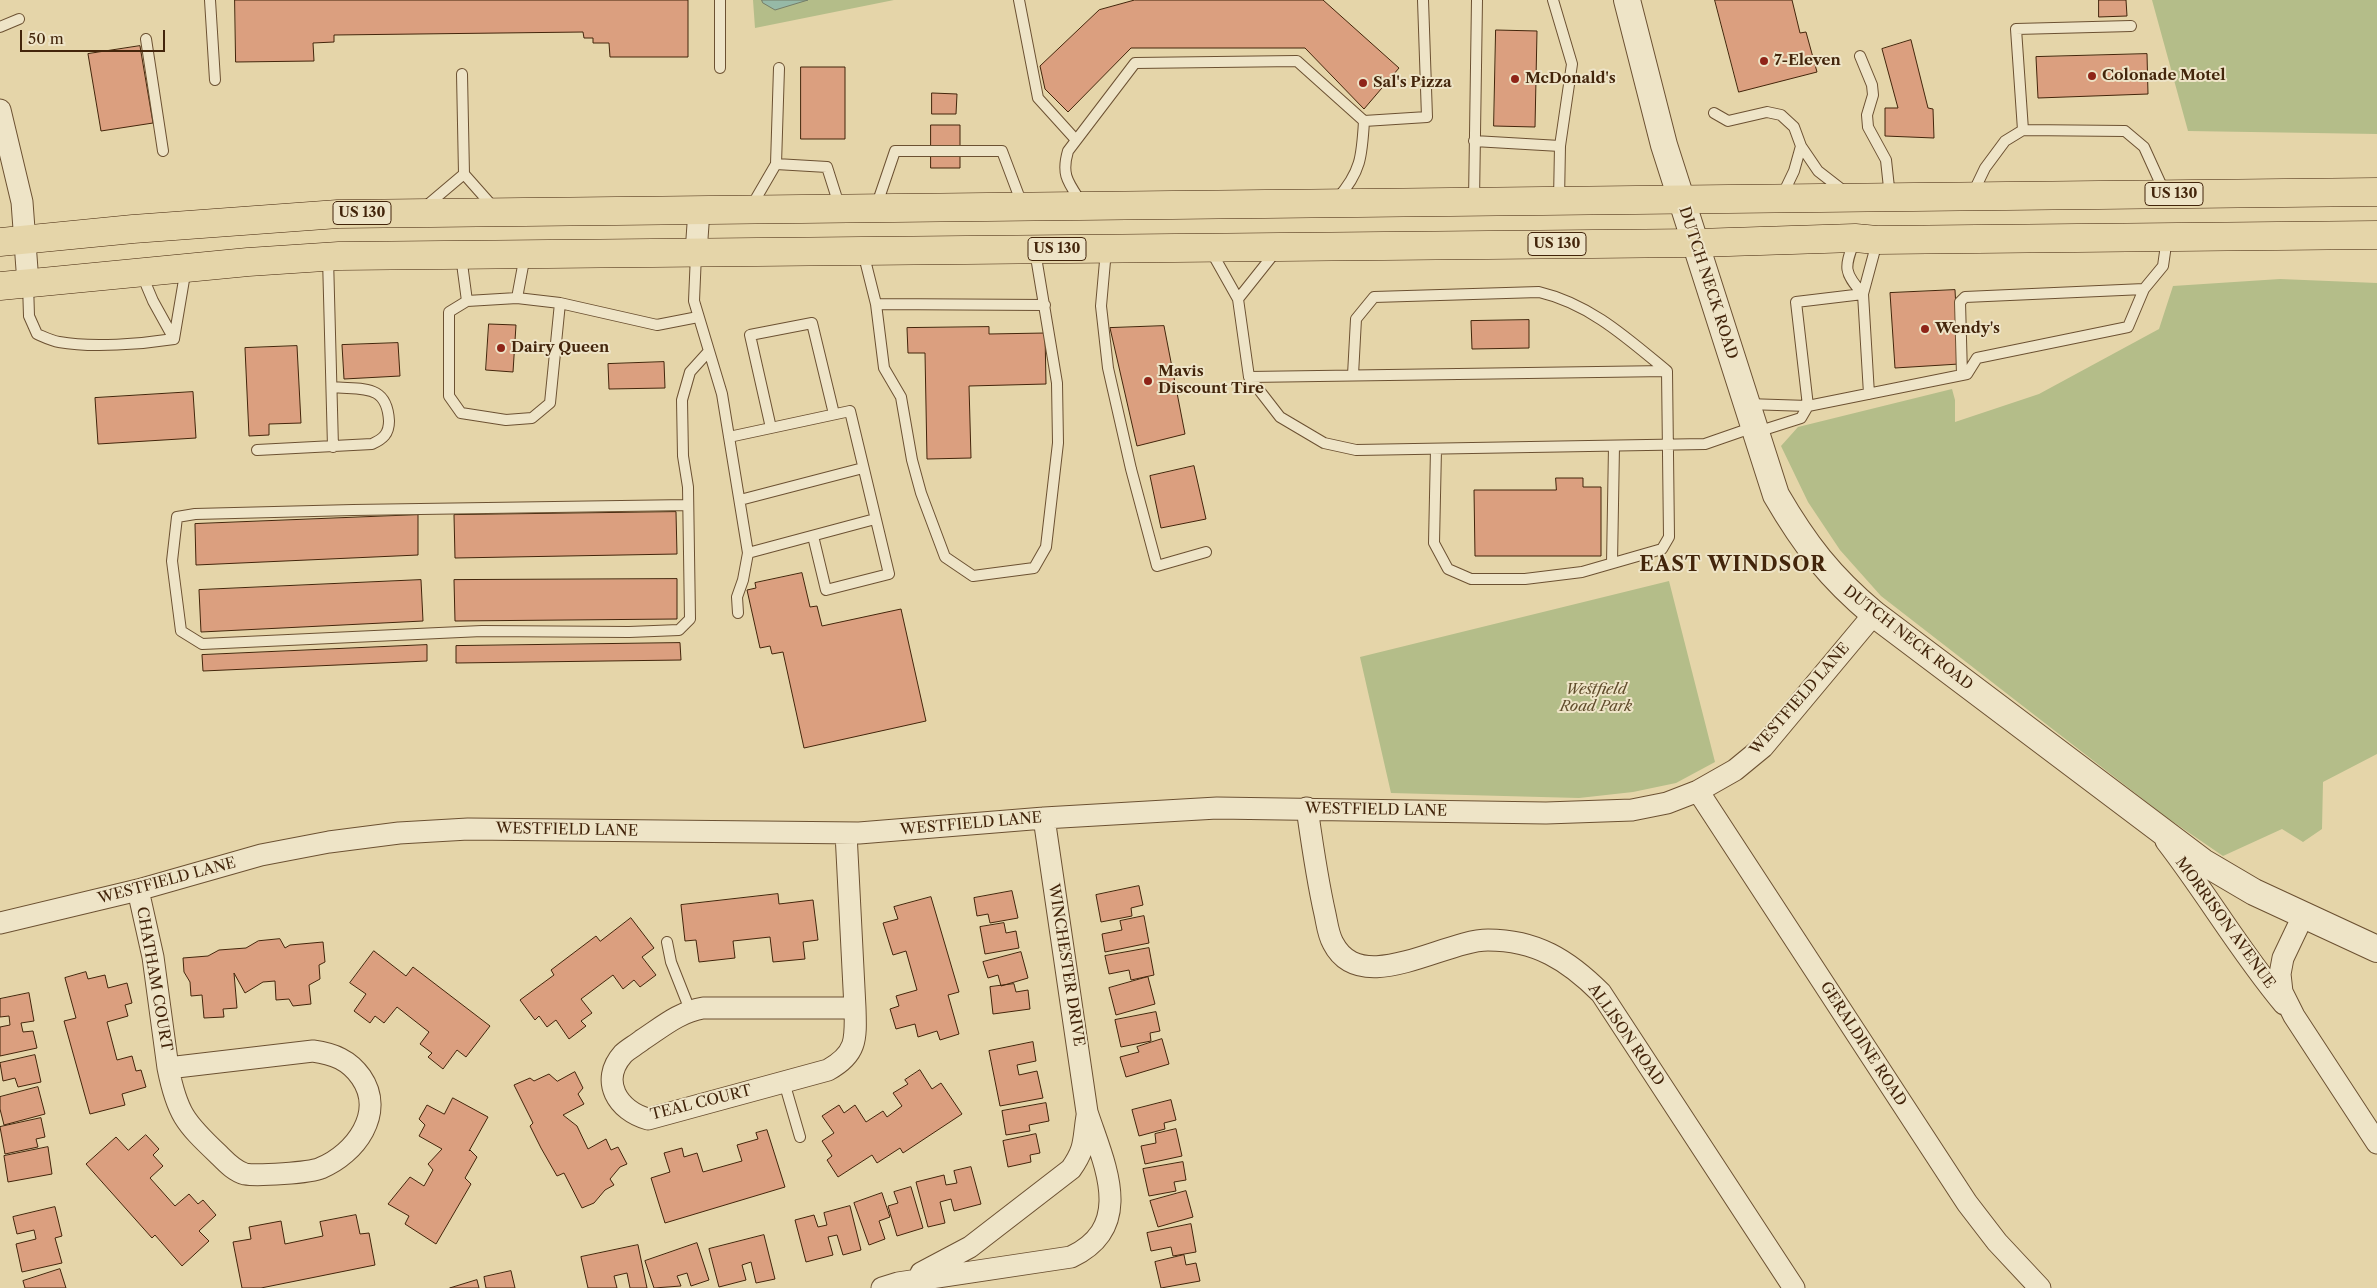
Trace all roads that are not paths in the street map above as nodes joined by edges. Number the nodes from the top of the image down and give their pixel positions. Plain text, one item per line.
1 (210, 0) edge
2 (720, 0) edge
3 (1018, 0) edge
4 (1423, 0) edge
5 (1477, 0) edge
6 (1553, 0) edge
7 (1627, 0) edge
8 (19, 19) dead end
9 (2131, 26) dead end
10 (0, 27) edge
11 (146, 39) dead end
12 (1860, 56) dead end
13 (720, 68) dead end
14 (779, 68) dead end
15 (462, 74) dead end
16 (215, 80) dead end
17 (0, 110) edge
18 (1714, 113) dead end
19 (1364, 121) junction
20 (2023, 130) junction
21 (1076, 140) junction
22 (1474, 141) junction
23 (5, 144) edge
24 (1560, 146) junction
25 (1801, 146) junction
26 (162, 151) dead end
27 (776, 164) junction
28 (464, 174) junction
29 (2377, 192) edge
30 (2165, 195) junction
31 (1971, 197) junction
32 (1854, 198) junction
33 (1890, 198) junction
34 (1780, 199) junction
35 (1682, 200) junction
36 (1559, 201) junction
37 (1474, 202) junction
38 (1332, 204) junction
39 (1024, 207) junction
40 (1084, 207) junction
41 (875, 208) junction
42 (840, 209) junction
43 (699, 210) junction
44 (749, 210) junction
45 (497, 212) junction
46 (418, 213) junction
47 (2377, 235) edge
48 (2167, 237) junction
49 (1866, 239) junction
50 (13, 241) edge
51 (1697, 243) junction
52 (1280, 247) junction
53 (1106, 248) junction
54 (1210, 248) junction
55 (1034, 249) junction
56 (863, 251) junction
57 (696, 253) junction
58 (525, 255) junction
59 (461, 256) junction
60 (328, 257) junction
61 (186, 268) junction
62 (141, 272) junction
63 (28, 283) junction
64 (0, 286) edge
65 (2144, 289) junction
66 (1863, 294) junction
67 (517, 298) junction
68 (1238, 299) junction
69 (467, 301) junction
70 (560, 303) junction
71 (876, 304) junction
72 (1045, 305) junction
73 (698, 317) junction
74 (174, 339) junction
75 (709, 351) junction
76 (1667, 372) junction
77 (1353, 375) junction
78 (1962, 375) junction
79 (1249, 377) junction
80 (332, 388) junction
81 (1869, 394) junction
82 (1808, 406) junction
83 (834, 414) junction
84 (1752, 421) junction
85 (772, 428) junction
86 (729, 437) junction
87 (1670, 445) junction
88 (1614, 446) junction
89 (333, 447) junction
90 (1436, 449) junction
91 (257, 450) dead end
92 (863, 468) junction
93 (740, 500) junction
94 (688, 506) junction
95 (876, 519) junction
96 (813, 536) junction
97 (1206, 552) dead end
98 (748, 553) junction
99 (1612, 564) junction
100 (738, 613) dead end
101 (1874, 614) junction
102 (1698, 791) junction
103 (1307, 808) junction
104 (1044, 818) junction
105 (2156, 829) junction
106 (846, 833) junction
107 (138, 890) junction
108 (2303, 916) junction
109 (0, 923) edge
110 (668, 942) dead end
111 (2377, 949) edge
112 (855, 1008) junction
113 (690, 1010) junction
114 (2294, 1016) junction
115 (168, 1068) junction
116 (784, 1082) junction
117 (1087, 1112) junction
118 (800, 1137) dead end
119 (2377, 1143) edge
120 (890, 1285) edge
121 (1794, 1288) edge
122 (2040, 1288) edge

1 - 16 lane
2 - 13 lane
3 - 21 lane
4 - 19 lane
5 - 22 lane
6 - 24 lane
7 - 35 street, DUTCH NECK ROAD
8 - 10 lane
9 - 20 lane
11 - 26 lane
12 - 33 lane
14 - 27 lane
15 - 28 lane
17 - 23 street
18 - 25 lane
19 - 21 lane
19 - 38 lane
20 - 30 lane
20 - 31 lane
21 - 40 lane
22 - 24 lane
22 - 37 lane
23 - 50 street
24 - 36 lane
25 - 32 lane
25 - 34 lane
27 - 42 lane
27 - 44 lane
28 - 45 lane
28 - 46 lane
29 - 30 highway, US 130
30 - 31 highway, US 130
31 - 33 highway, US 130
32 - 33 highway, US 130
32 - 34 highway, US 130
34 - 35 highway, US 130
35 - 36 highway, US 130
35 - 51 street, DUTCH NECK ROAD
36 - 37 highway, US 130
37 - 38 highway, US 130
38 - 40 highway, US 130
39 - 40 highway, US 130
39 - 41 highway, US 130
39 - 41 lane
41 - 42 highway, US 130
42 - 44 highway, US 130
43 - 44 highway, US 130
43 - 45 highway, US 130
43 - 57 street
45 - 46 highway, US 130
46 - 50 highway, US 130
47 - 48 highway, US 130
48 - 49 highway, US 130
48 - 65 lane
49 - 51 highway, US 130
49 - 66 lane
49 - 66 lane
50 - 63 street
51 - 52 highway, US 130
51 - 84 street, DUTCH NECK ROAD
52 - 54 highway, US 130
52 - 68 lane
53 - 54 highway, US 130
53 - 55 highway, US 130
53 - 97 lane
54 - 68 lane
55 - 56 highway, US 130
55 - 72 lane
56 - 57 highway, US 130
56 - 71 lane
57 - 58 highway, US 130
57 - 73 lane
58 - 59 highway, US 130
58 - 67 lane
59 - 60 highway, US 130
59 - 69 lane
60 - 61 highway, US 130
60 - 80 lane
61 - 62 highway, US 130
61 - 74 lane
62 - 63 highway, US 130
62 - 74 lane
63 - 64 highway, US 130
63 - 74 lane
65 - 78 lane
65 - 78 lane
66 - 81 lane
66 - 82 lane
67 - 69 lane
67 - 70 lane
68 - 79 lane
69 - 70 lane
70 - 73 lane
71 - 72 lane
71 - 72 lane
73 - 75 lane
75 - 86 lane
75 - 94 lane
76 - 77 lane
76 - 77 lane
76 - 87 lane
77 - 79 lane
78 - 81 lane
79 - 90 lane
80 - 89 lane
80 - 89 lane
81 - 82 lane
82 - 84 lane
82 - 84 lane
83 - 85 lane
83 - 85 lane
83 - 92 lane
84 - 87 lane
84 - 101 street, DUTCH NECK ROAD
85 - 86 lane
86 - 93 lane
87 - 88 lane
87 - 99 lane
88 - 90 lane
88 - 99 lane
89 - 91 lane
90 - 99 lane
92 - 93 lane
92 - 95 lane
93 - 98 lane
94 - 94 lane
95 - 96 lane
95 - 96 lane
96 - 98 lane
98 - 100 lane
101 - 102 street, WESTFIELD LANE
101 - 105 street, DUTCH NECK ROAD
102 - 103 street, WESTFIELD LANE
102 - 122 street, GERALDINE ROAD
103 - 104 street, WESTFIELD LANE
103 - 121 street, ALLISON ROAD
104 - 106 street, WESTFIELD LANE
104 - 117 street, WINCHESTER DRIVE
105 - 108 street, DUTCH NECK ROAD
105 - 114 street, MORRISON AVENUE
106 - 107 street, WESTFIELD LANE
106 - 112 street, TEAL COURT
107 - 109 street, WESTFIELD LANE
107 - 115 street, CHATHAM COURT
108 - 111 street, DUTCH NECK ROAD
108 - 114 street, MORRISON AVENUE
110 - 113 lane
112 - 113 street, TEAL COURT
112 - 116 street, TEAL COURT
113 - 116 street, TEAL COURT
114 - 119 street, MORRISON AVENUE
115 - 115 street, CHATHAM COURT
116 - 118 lane
117 - 120 street, WINCHESTER DRIVE
117 - 120 street, WINCHESTER DRIVE

